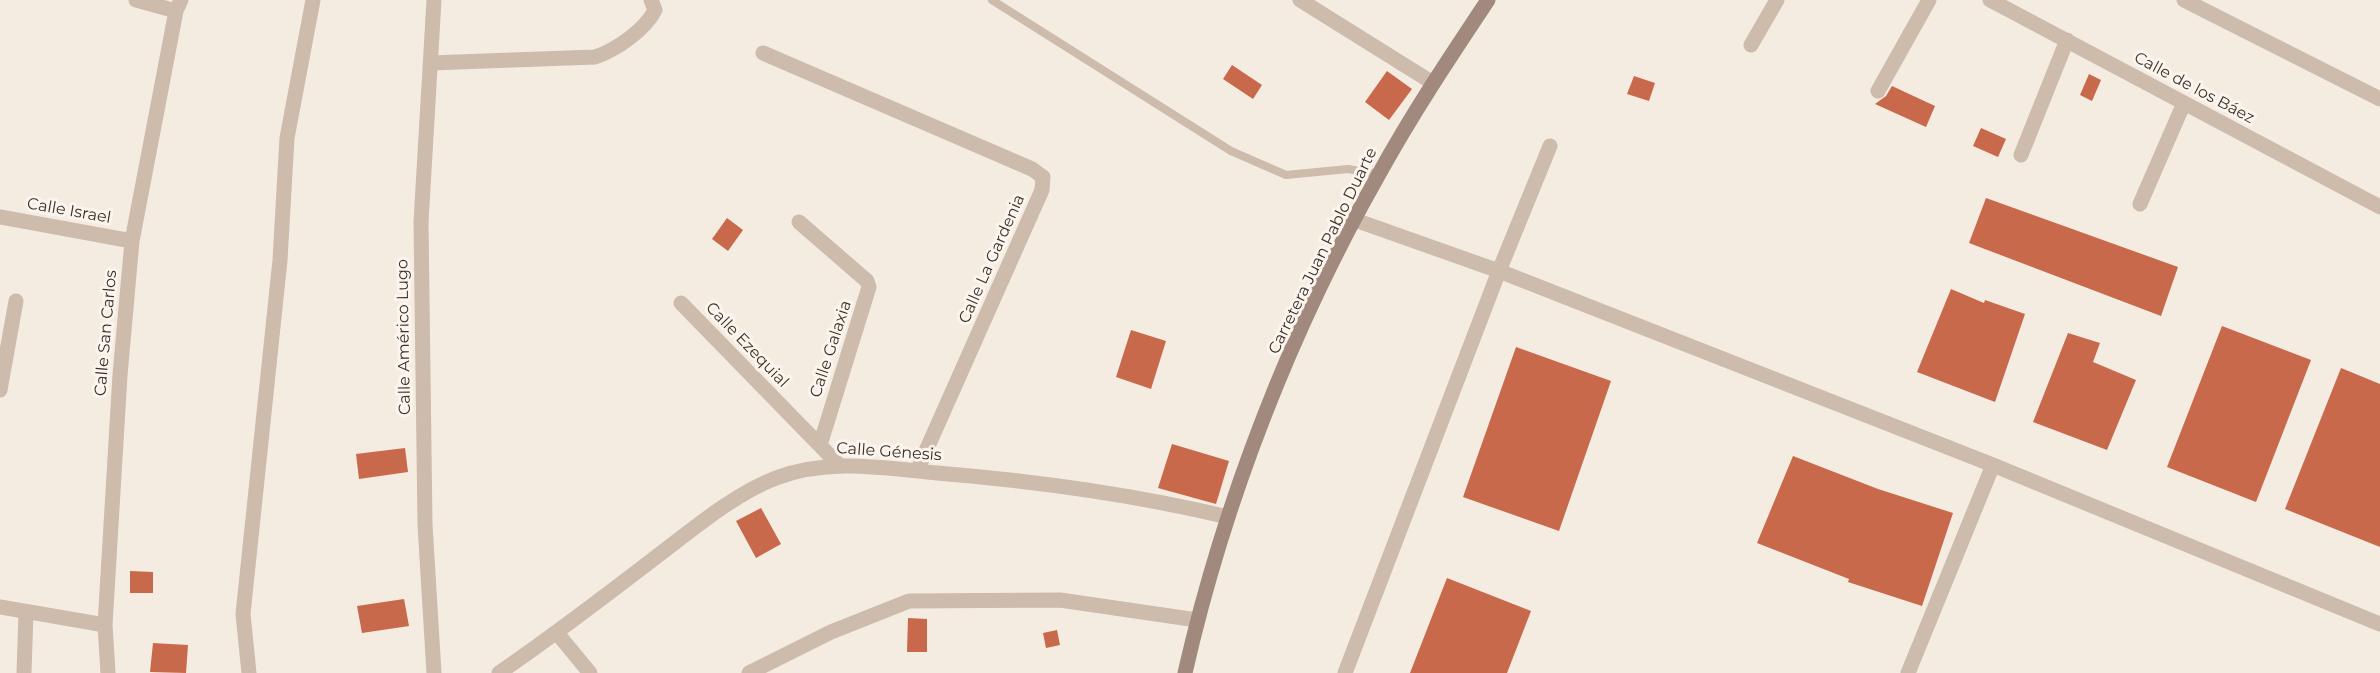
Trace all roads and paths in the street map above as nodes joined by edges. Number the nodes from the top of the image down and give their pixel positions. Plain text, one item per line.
1 (136, 0) edge
2 (313, 0) edge
3 (434, 0) edge
4 (651, 0) edge
5 (992, 0) edge
6 (1300, 0) edge
7 (1488, 0) edge
8 (1777, 0) edge
9 (1929, 0) edge
10 (1990, 0) edge
11 (2184, 0) edge
12 (178, 5) edge
13 (2067, 40) junction
14 (1751, 45) dead end
15 (763, 53) dead end
16 (430, 63) junction
17 (1433, 83) junction
18 (1878, 92) dead end
19 (2380, 99) edge
20 (2184, 103) junction
21 (1550, 146) dead end
22 (2021, 155) dead end
23 (1378, 174) junction
24 (2140, 204) dead end
25 (2380, 207) edge
26 (0, 217) edge
27 (1355, 220) junction
28 (799, 222) dead end
29 (132, 241) junction
30 (1499, 271) junction
31 (16, 301) dead end
32 (681, 303) dead end
33 (0, 390) edge
34 (820, 445) junction
35 (838, 464) junction
36 (1993, 465) junction
37 (917, 471) junction
38 (1228, 517) junction
39 (0, 607) edge
40 (26, 612) junction
41 (1197, 620) junction
42 (2380, 624) edge
43 (105, 625) junction
44 (557, 633) junction
45 (24, 673) edge
46 (108, 673) edge
47 (249, 673) edge
48 (434, 673) edge
49 (499, 673) edge
50 (590, 673) edge
51 (749, 673) edge
52 (1185, 673) edge
53 (1345, 673) edge
54 (1908, 673) edge

1 - 12 street
2 - 47 street
3 - 16 street, Calle Américo Lugo
4 - 16 street
5 - 23 lane
6 - 17 street
7 - 17 main road, Carretera Juan Pablo Duarte
8 - 14 street
9 - 18 street
10 - 13 street, Calle de los Báez
11 - 19 street
12 - 29 street, Calle San Carlos
13 - 20 street, Calle de los Báez
13 - 22 street
15 - 37 street, Calle La Gardenia
16 - 48 street, Calle Américo Lugo
17 - 23 main road, Carretera Juan Pablo Duarte
20 - 24 street
20 - 25 street, Calle de los Báez
21 - 30 street
23 - 27 main road, Carretera Juan Pablo Duarte
26 - 29 street, Calle Israel
27 - 30 street
27 - 38 main road, Carretera Juan Pablo Duarte
28 - 34 street, Calle Galaxia
29 - 43 street, Calle San Carlos
30 - 36 street
30 - 53 street
31 - 33 street
32 - 34 street, Calle Ezequial
34 - 35 street, Calle Ezequial
35 - 37 street, Calle Génesis
35 - 44 street, Calle Génesis
36 - 42 street
36 - 54 street
37 - 38 street, Calle Génesis
38 - 41 main road, Carretera Juan Pablo Duarte
39 - 40 street
40 - 43 street
40 - 45 street
41 - 51 street
41 - 52 main road, Carretera Juan Pablo Duarte
43 - 46 street, Calle San Carlos
44 - 49 street, Calle Génesis
44 - 50 street

